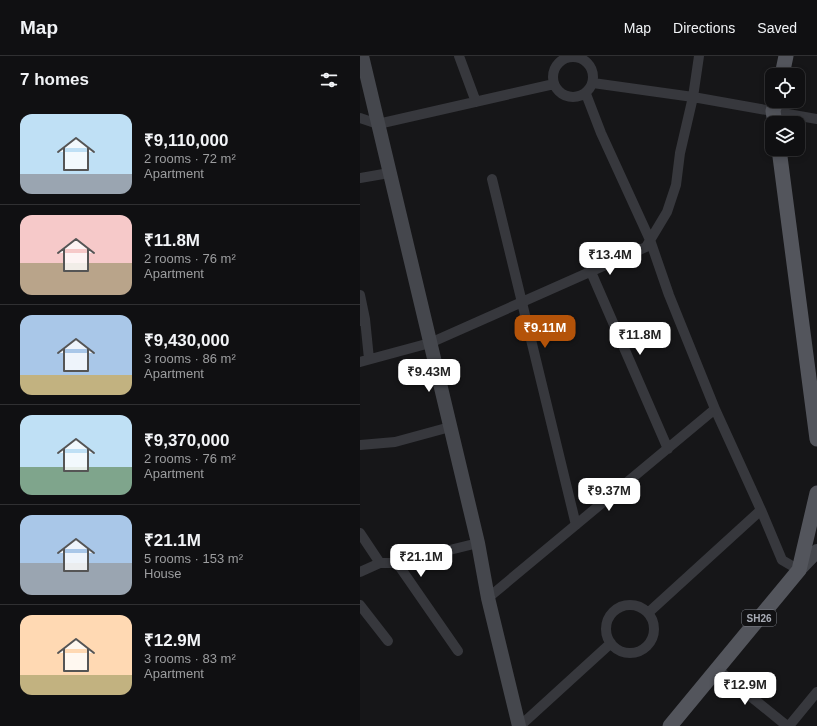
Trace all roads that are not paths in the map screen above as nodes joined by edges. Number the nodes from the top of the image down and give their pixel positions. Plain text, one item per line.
1 (362, 56) edge
2 (459, 56) edge
3 (573, 56) edge
4 (700, 56) edge
5 (786, 56) edge
6 (783, 68) edge
7 (593, 83) junction
8 (554, 84) junction
9 (586, 94) junction
10 (693, 97) junction
11 (476, 102) junction
12 (775, 112) edge
13 (360, 118) edge
14 (817, 119) edge
15 (378, 124) junction
16 (779, 156) edge
17 (390, 173) junction
18 (360, 178) edge
19 (492, 179) dead end
20 (650, 240) junction
21 (591, 272) junction
22 (360, 295) edge
23 (522, 303) junction
24 (362, 320) edge
25 (430, 343) junction
26 (365, 361) edge
27 (715, 409) junction
28 (450, 428) junction
29 (817, 438) edge
30 (360, 445) edge
31 (668, 449) junction
32 (817, 493) edge
33 (761, 510) junction
34 (576, 525) junction
35 (360, 533) edge
36 (478, 543) junction
37 (817, 551) edge
38 (380, 563) junction
39 (397, 563) junction
40 (798, 570) junction
41 (360, 572) edge
42 (488, 598) junction
43 (360, 605) edge
44 (648, 613) junction
45 (388, 641) dead end
46 (611, 643) junction
47 (458, 651) dead end
48 (717, 669) junction
49 (817, 692) edge
50 (517, 724) edge
51 (670, 726) edge
52 (788, 726) edge

1 - 15 main road
2 - 11 street
3 - 7 street
3 - 8 street
4 - 10 street
5 - 6 main road
7 - 9 street
7 - 10 street
8 - 9 street
8 - 11 street
9 - 20 street
10 - 12 street
10 - 20 street
11 - 15 street
12 - 14 street
13 - 15 street
15 - 17 main road
16 - 29 main road
17 - 18 street
17 - 25 main road
19 - 23 street
20 - 21 street
20 - 27 street
21 - 23 street
21 - 31 street
22 - 24 street
23 - 25 street
23 - 34 street
24 - 26 street
25 - 26 street
25 - 28 main road
27 - 31 street
27 - 33 street
28 - 30 street
28 - 36 main road
31 - 34 street
32 - 40 main road, SH26
33 - 40 street
33 - 44 street
34 - 42 street
35 - 38 street
36 - 39 street
36 - 42 main road
37 - 40 main road
38 - 39 street
38 - 41 street
39 - 47 street
40 - 48 main road, SH26
42 - 50 main road
43 - 45 street
44 - 46 street
44 - 46 street
46 - 50 street
48 - 51 main road, SH26
48 - 52 street
49 - 52 street

